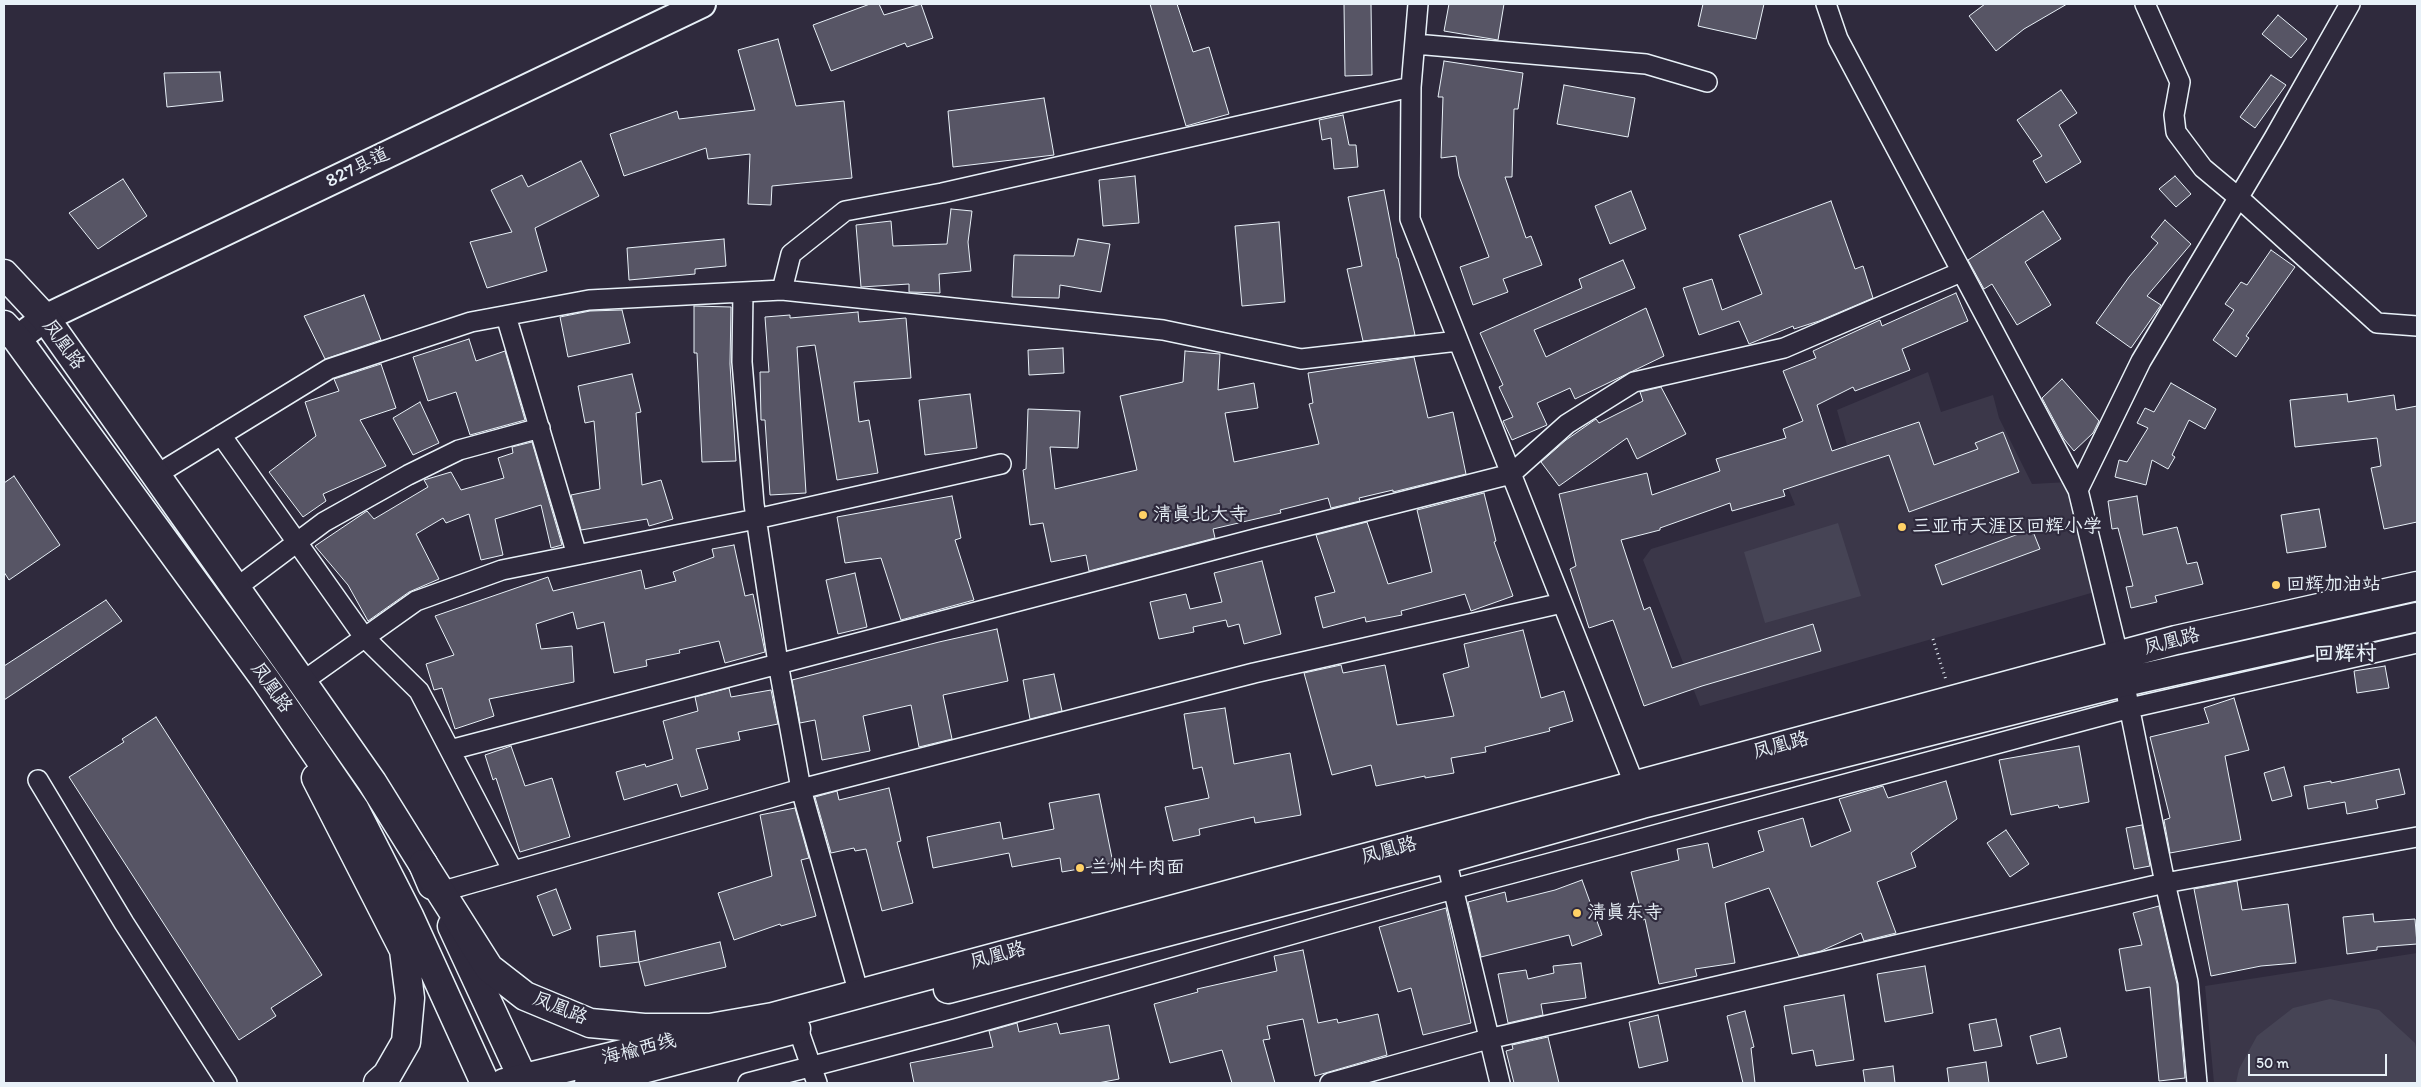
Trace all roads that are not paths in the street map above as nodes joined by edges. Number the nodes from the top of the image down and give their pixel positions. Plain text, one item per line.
1 (702, 4) edge
2 (1418, 4) edge
3 (1826, 4) edge
4 (2145, 4) edge
5 (2350, 4) edge
6 (1415, 44) junction
7 (1707, 82) dead end
8 (1411, 87) junction
9 (2239, 198) junction
10 (1961, 272) junction
11 (4, 274) edge
12 (782, 290) junction
13 (743, 292) junction
14 (506, 316) junction
15 (45, 318) junction
16 (2417, 326) edge
17 (10, 332) edge
18 (1458, 341) junction
19 (540, 428) junction
20 (221, 434) junction
21 (1000, 464) dead end
22 (156, 474) junction
23 (1511, 474) junction
24 (2078, 490) junction
25 (756, 519) junction
26 (296, 543) junction
27 (577, 555) junction
28 (2417, 586) edge
29 (236, 588) junction
30 (1562, 603) junction
31 (2417, 627) edge
32 (364, 637) junction
33 (2118, 656) junction
34 (778, 663) junction
35 (265, 679) junction
36 (302, 682) junction
37 (2127, 695) junction
38 (450, 750) junction
39 (38, 780) dead end
40 (801, 789) junction
41 (1638, 794) junction
42 (2417, 837) edge
43 (1446, 859) junction
44 (423, 864) junction
45 (513, 871) junction
46 (2165, 883) junction
47 (1453, 889) junction
48 (440, 892) junction
49 (859, 994) junction
50 (773, 1017) junction
51 (798, 1029) junction
52 (1488, 1039) junction
53 (814, 1075) edge
54 (517, 1082) edge
55 (600, 1082) edge
56 (227, 1083) edge
57 (378, 1083) edge
58 (485, 1083) edge
59 (748, 1083) edge
60 (1330, 1083) edge
61 (1500, 1083) edge
62 (2197, 1083) edge

1 - 15 main road, 827县道
2 - 6 street
3 - 10 street
4 - 9 street
5 - 9 street
6 - 7 street
6 - 8 street
8 - 12 street
8 - 18 street
9 - 16 street
9 - 24 street
10 - 23 street
10 - 24 street
11 - 15 main road, 凤凰路
12 - 13 street
12 - 18 street
13 - 14 street
13 - 25 street
14 - 19 street
14 - 20 street
15 - 17 main road, 827县道
15 - 22 main road, 凤凰路
17 - 35 main road, 凤凰路
18 - 23 street
19 - 26 street
19 - 27 street
20 - 22 street
20 - 26 street
21 - 25 street
22 - 29 main road, 凤凰路
23 - 30 street
23 - 34 street
24 - 33 street
25 - 27 street
25 - 34 street
26 - 29 street
26 - 32 street
27 - 32 street
28 - 33 main road, 凤凰路
29 - 36 main road, 凤凰路
30 - 40 street
30 - 41 street
31 - 37 main road, 凤凰路
32 - 36 street
32 - 38 street
33 - 37 street
33 - 41 main road, 凤凰路
34 - 38 street
34 - 40 street
35 - 57 main road
35 - 58 main road, 凤凰路
36 - 44 main road, 凤凰路
37 - 41 main road, 凤凰路
37 - 46 street
37 - 47 street
38 - 45 street
39 - 56 street
40 - 45 street
40 - 49 street
41 - 43 main road, 凤凰路
41 - 49 main road, 凤凰路
42 - 46 street
43 - 47 street
43 - 51 main road, 凤凰路
44 - 48 main road, 凤凰路
44 - 54 main road, 凤凰路
45 - 48 street
46 - 52 street
46 - 62 street
47 - 52 street
47 - 53 street
48 - 50 main road, 凤凰路
49 - 50 main road, 凤凰路
50 - 54 main road, 海榆西线
51 - 53 street
51 - 55 main road, 凤凰路
52 - 60 street
52 - 61 street
53 - 59 street

